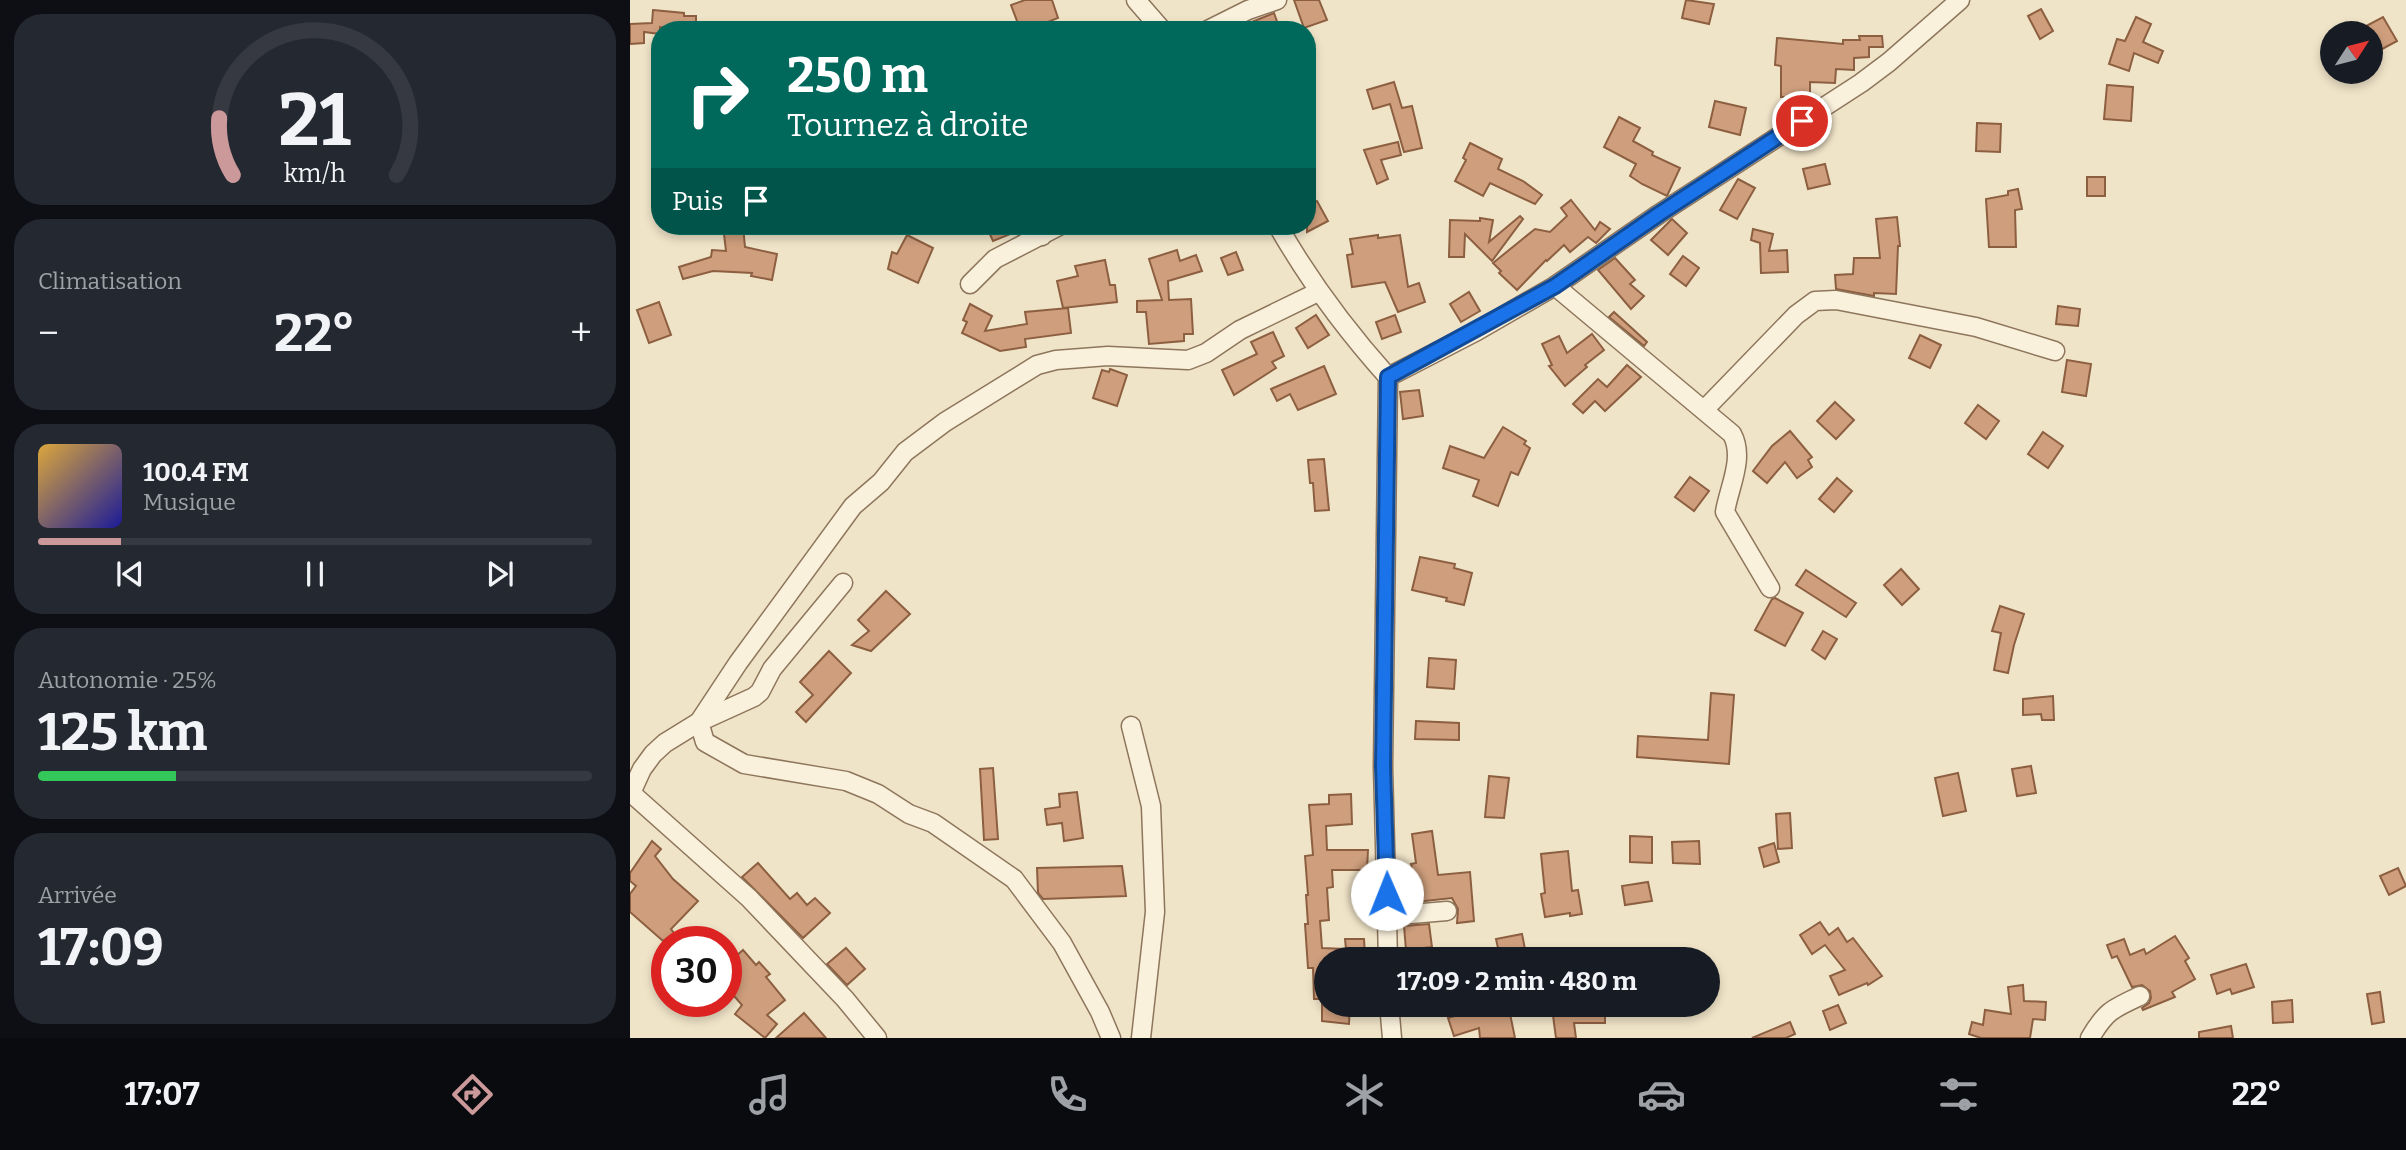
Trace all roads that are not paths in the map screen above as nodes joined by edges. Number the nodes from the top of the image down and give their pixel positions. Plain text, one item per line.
1 (1136, 0) edge
2 (1277, 0) edge
3 (1960, 0) edge
4 (1154, 21) edge
5 (1226, 21) edge
6 (1283, 235) edge
7 (1042, 236) edge
8 (970, 284) dead end
9 (1555, 286) junction
10 (1318, 292) junction
11 (2055, 351) dead end
12 (1388, 377) junction
13 (1704, 410) junction
14 (843, 583) dead end
15 (1769, 588) dead end
16 (699, 722) junction
17 (1130, 726) dead end
18 (631, 793) edge
19 (1447, 911) dead end
20 (1387, 916) junction
21 (1388, 947) edge
22 (2140, 996) dead end
23 (1390, 1017) edge
24 (877, 1038) edge
25 (1111, 1038) edge
26 (1141, 1038) edge
27 (1392, 1038) edge
28 (2090, 1038) edge

1 - 4 street
2 - 5 street
3 - 9 street
6 - 10 street
7 - 8 street
9 - 12 street
9 - 13 street
10 - 12 street
10 - 16 street
11 - 13 street
12 - 20 street
13 - 15 street
14 - 16 street
16 - 18 street
16 - 25 street
17 - 26 street
18 - 24 street
19 - 20 street
20 - 21 street
22 - 28 street
23 - 27 street

